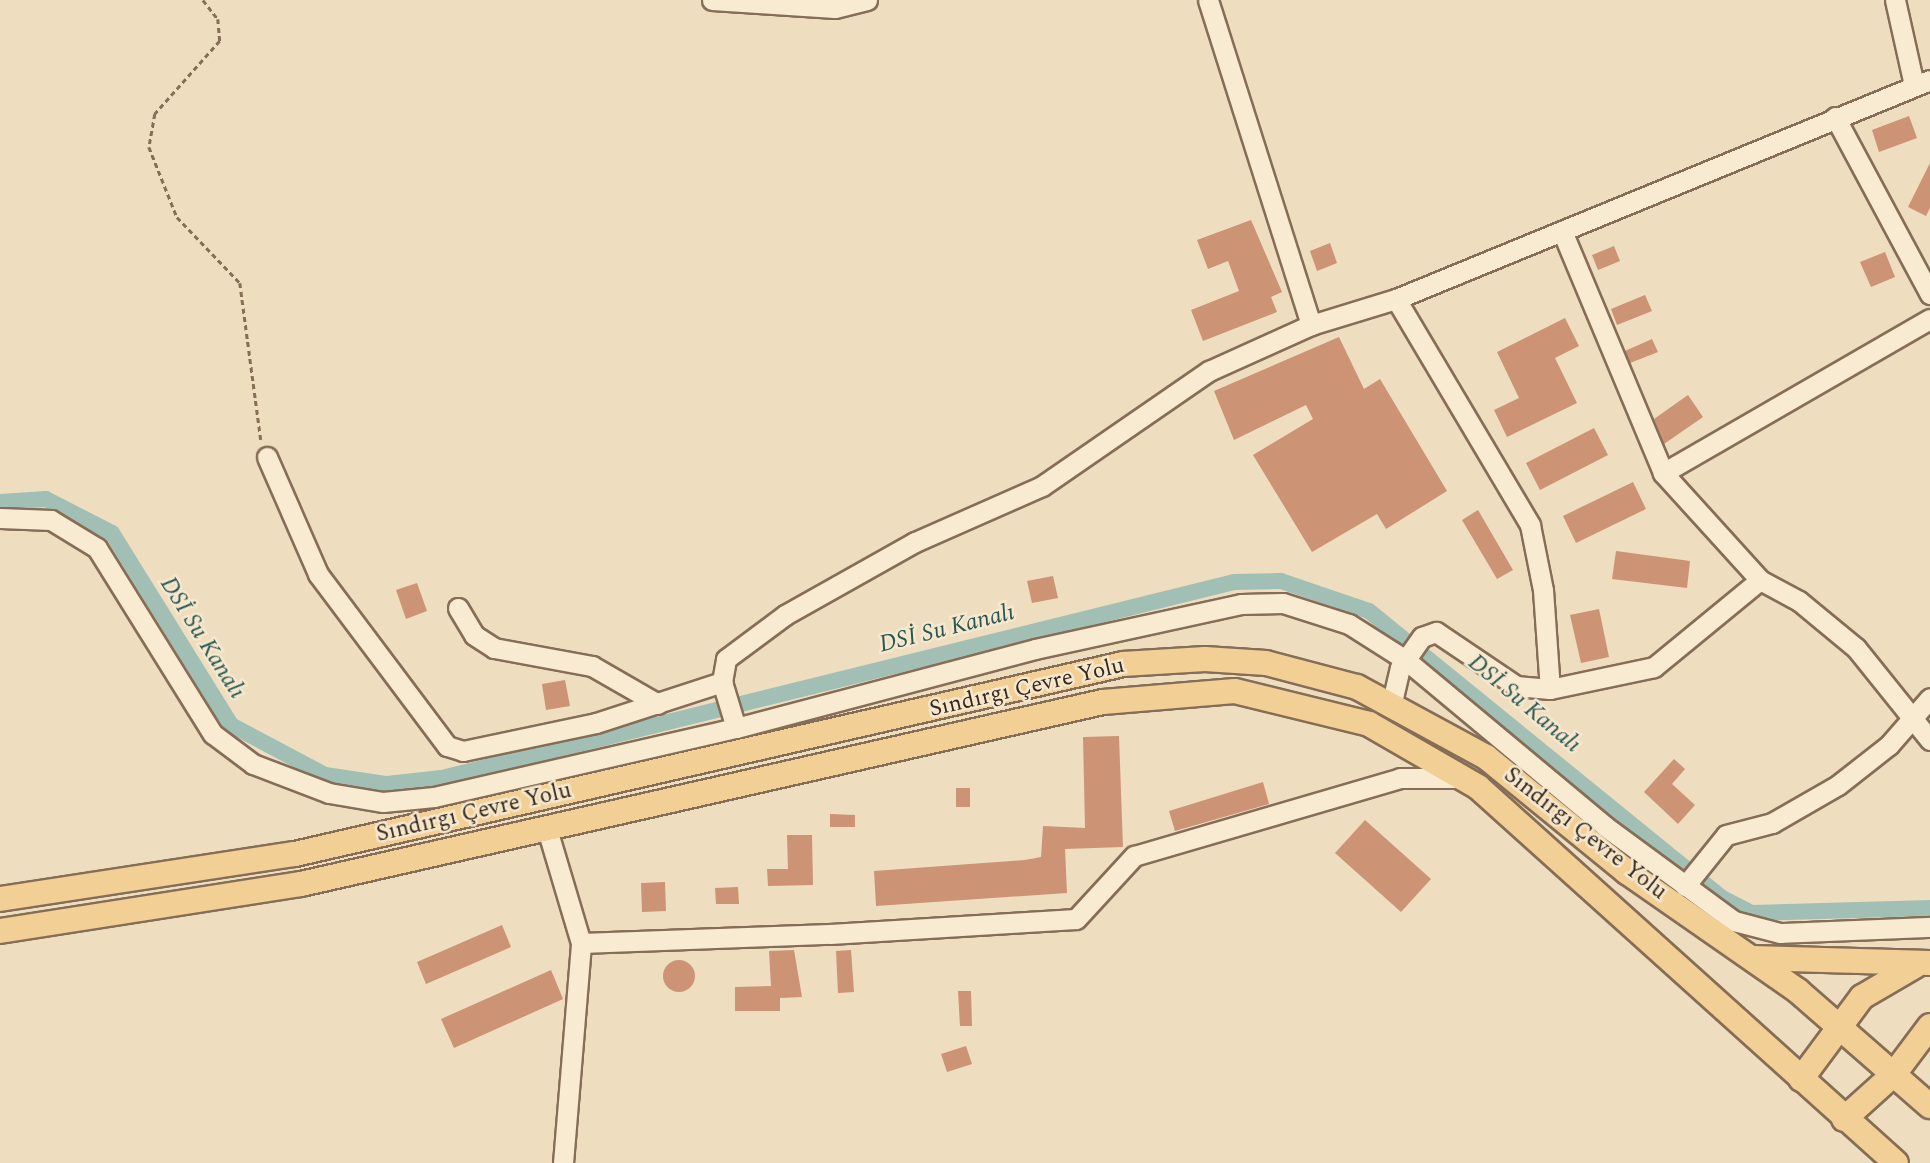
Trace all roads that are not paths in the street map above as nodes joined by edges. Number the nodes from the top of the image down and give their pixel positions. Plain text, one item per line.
1 (712, 0) edge
2 (867, 0) edge
3 (1208, 0) edge
4 (1895, 0) edge
5 (739, 2) edge
6 (1922, 82) edge
7 (1835, 117) junction
8 (1562, 231) junction
9 (1930, 294) edge
10 (1396, 299) junction
11 (1930, 319) edge
12 (1311, 325) junction
13 (267, 457) road end
14 (1663, 473) junction
15 (0, 517) edge
16 (1760, 580) junction
17 (458, 608) dead end
18 (1408, 658) junction
19 (1550, 689) junction
20 (1930, 698) edge
21 (1392, 702) junction
22 (658, 704) junction
23 (729, 706) junction
24 (1913, 720) junction
25 (1930, 740) edge
26 (680, 767) junction
27 (1466, 779) junction
28 (547, 829) junction
29 (1687, 884) junction
30 (0, 899) edge
31 (1930, 927) edge
32 (0, 931) edge
33 (580, 943) junction
34 (1752, 958) junction
35 (1926, 963) edge
36 (1837, 1024) junction
37 (1930, 1026) edge
38 (1894, 1074) junction
39 (1801, 1080) junction
40 (1930, 1106) edge
41 (1844, 1119) junction
42 (563, 1163) edge
43 (1896, 1163) edge

1 - 5 street
2 - 5 street
3 - 12 street
4 - 6 street
6 - 7 street
7 - 8 street
7 - 9 street
8 - 10 street
8 - 14 street
10 - 12 street
10 - 19 street
11 - 14 street
12 - 23 street
13 - 22 street
14 - 16 street
15 - 23 street
16 - 19 street
16 - 24 street
17 - 22 street
18 - 19 street
18 - 21 street
18 - 23 street
18 - 29 street
20 - 24 street
21 - 26 main road, Sındırgı Çevre Yolu
21 - 34 main road, Sındırgı Çevre Yolu
22 - 23 street
24 - 25 street
24 - 29 street
26 - 28 main road
26 - 30 main road, Sındırgı Çevre Yolu
27 - 28 main road, Sındırgı Çevre Yolu
27 - 33 street
27 - 39 main road, Sındırgı Çevre Yolu
28 - 32 main road, Sındırgı Çevre Yolu
28 - 33 street
29 - 31 street
33 - 42 street
34 - 35 main road
34 - 36 main road, Sındırgı Çevre Yolu
35 - 36 main road
36 - 38 main road, Sındırgı Çevre Yolu
36 - 39 main road
37 - 38 main road
38 - 40 main road, Sındırgı Çevre Yolu
38 - 41 main road
39 - 41 main road, Sındırgı Çevre Yolu
41 - 43 main road, Sındırgı Çevre Yolu

